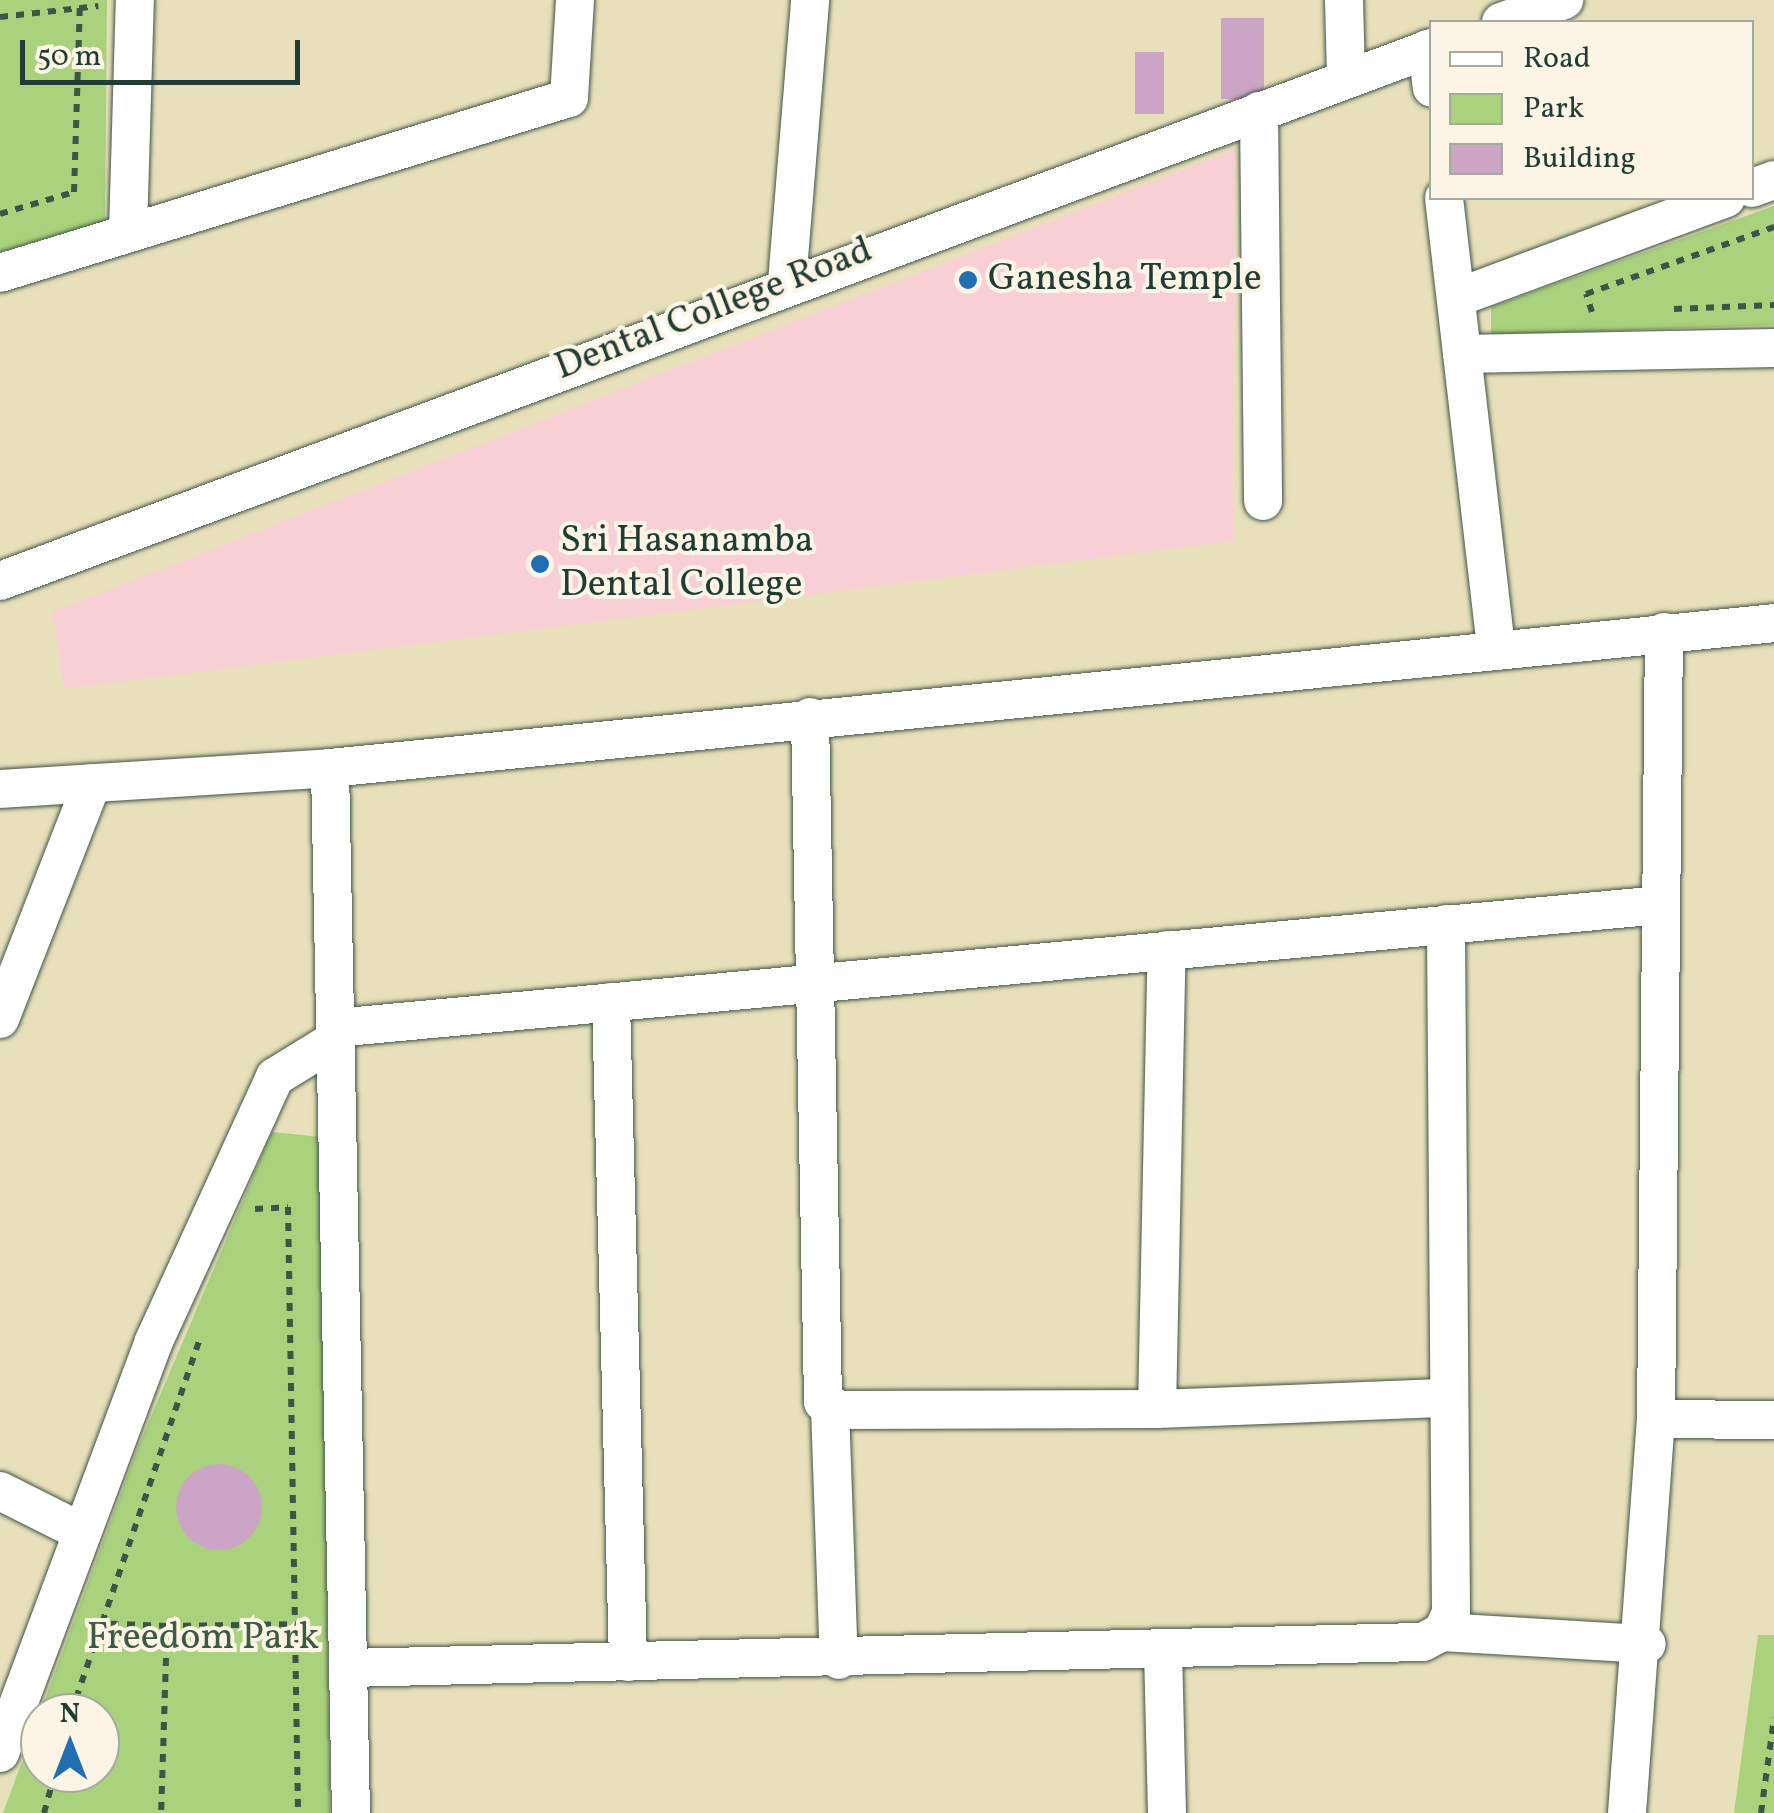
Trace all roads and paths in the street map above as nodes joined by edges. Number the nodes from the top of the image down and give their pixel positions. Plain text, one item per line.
1 (136, 0) edge
2 (575, 0) edge
3 (810, 0) edge
4 (1344, 0) edge
5 (1564, 0) edge
6 (80, 4) edge
7 (0, 17) edge
8 (1507, 20) edge
9 (1429, 49) edge
10 (1346, 79) junction
11 (1259, 111) junction
12 (1444, 200) edge
13 (1721, 200) edge
14 (0, 214) edge
15 (1774, 227) edge
16 (128, 231) junction
17 (0, 273) edge
18 (787, 282) junction
19 (1456, 298) junction
20 (1774, 305) edge
21 (1661, 310) dead end
22 (1605, 312) dead end
23 (1774, 348) edge
24 (1462, 354) junction
25 (1262, 501) dead end
26 (0, 580) edge
27 (1774, 623) edge
28 (1664, 632) junction
29 (1496, 645) junction
30 (810, 717) junction
31 (330, 768) junction
32 (92, 783) junction
33 (0, 789) edge
34 (1660, 905) junction
35 (1446, 924) junction
36 (1167, 950) junction
37 (817, 983) junction
38 (612, 1002) junction
39 (0, 1020) edge
40 (335, 1034) junction
41 (241, 1227) dead end
42 (208, 1317) dead end
43 (1448, 1398) junction
44 (830, 1408) junction
45 (1157, 1409) junction
46 (1656, 1419) junction
47 (1774, 1420) edge
48 (0, 1491) edge
49 (82, 1532) junction
50 (95, 1622) junction
51 (295, 1624) junction
52 (348, 1624) junction
53 (167, 1626) junction
54 (1442, 1632) junction
55 (1646, 1644) junction
56 (1163, 1650) junction
57 (839, 1660) junction
58 (628, 1662) junction
59 (348, 1668) junction
60 (76, 1693) edge
61 (1774, 1718) edge
62 (0, 1753) edge
63 (1770, 1770) edge
64 (161, 1813) edge
65 (298, 1813) edge
66 (351, 1813) edge
67 (1167, 1813) edge
68 (1627, 1813) edge
69 (1761, 1813) edge

1 - 6 path
1 - 16 street
2 - 16 street
3 - 18 street
4 - 10 street
5 - 8 street
6 - 7 path
6 - 14 path
9 - 10 street, Dental College Road
10 - 11 street, Dental College Road
11 - 18 street, Dental College Road
11 - 25 street
12 - 19 street
13 - 19 street
15 - 22 path
16 - 17 street
18 - 26 street, Dental College Road
19 - 24 street
20 - 21 path
23 - 24 street
24 - 29 street
27 - 28 street
28 - 29 street
28 - 34 street
29 - 30 street
30 - 31 street
30 - 37 street
31 - 32 street
31 - 40 street
32 - 33 street
32 - 39 street
34 - 35 street
34 - 46 street
35 - 36 street
35 - 43 street
36 - 37 street
36 - 45 street
37 - 38 street
37 - 44 street
38 - 40 street
38 - 58 street
40 - 49 street
40 - 52 street
41 - 51 path
42 - 50 path
43 - 45 street
43 - 54 street
44 - 45 street
44 - 57 street
46 - 47 street
46 - 55 street
48 - 49 street
49 - 62 street
50 - 53 path
50 - 60 path
51 - 52 path
51 - 53 path
51 - 65 path
52 - 59 street
53 - 64 path
54 - 55 street
54 - 56 street
55 - 68 street
56 - 57 street
56 - 67 street
57 - 58 street
58 - 59 street
59 - 66 street
61 - 63 path
63 - 69 path

